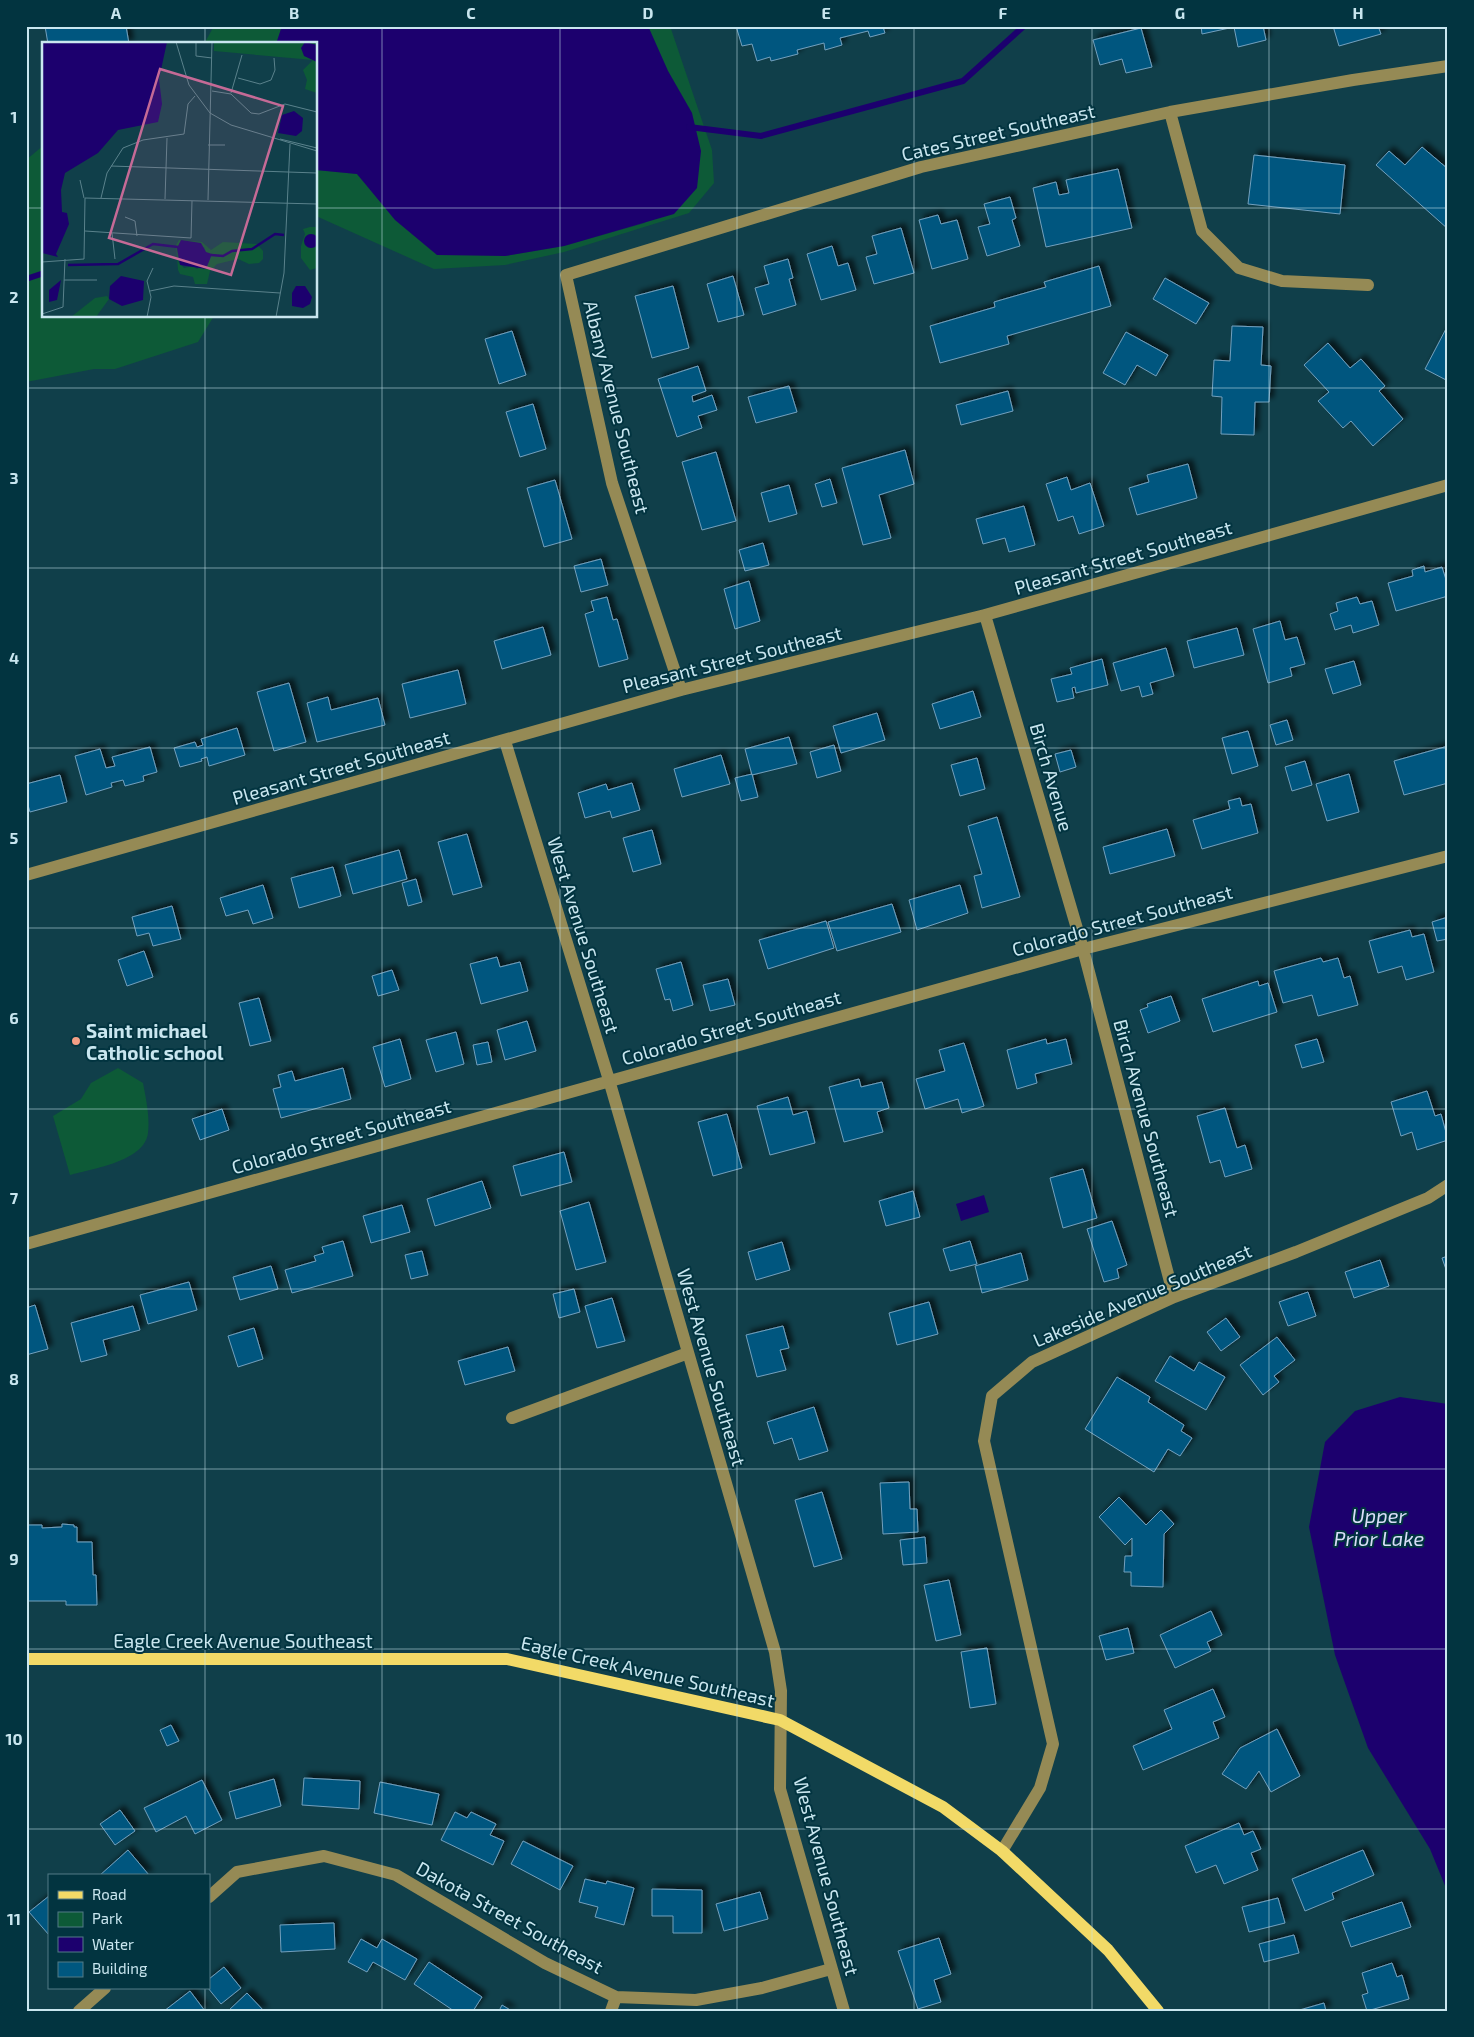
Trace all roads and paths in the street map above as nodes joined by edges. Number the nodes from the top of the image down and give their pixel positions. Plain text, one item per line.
1 (1448, 66) edge
2 (1170, 112) junction
3 (566, 275) joint
4 (1368, 285) dead end
5 (1448, 485) edge
6 (985, 615) junction
7 (681, 690) junction
8 (505, 740) junction
9 (1448, 856) edge
10 (26, 876) edge
11 (1083, 949) junction
12 (609, 1080) junction
13 (1448, 1185) edge
14 (26, 1244) edge
15 (1174, 1298) junction
16 (688, 1353) junction
17 (512, 1418) dead end
18 (26, 1659) edge
19 (780, 1720) junction
20 (1002, 1851) junction
21 (210, 1896) edge
22 (831, 1969) junction
23 (102, 1990) edge
24 (616, 1997) junction
25 (79, 2011) edge
26 (611, 2011) edge
27 (844, 2011) edge
28 (1158, 2011) edge

1 - 2 street, Cates Street Southeast
2 - 3 street, Cates Street Southeast
2 - 4 street
3 - 7 street, Albany Avenue Southeast
5 - 6 street, Pleasant Street Southeast
6 - 7 street, Pleasant Street Southeast
6 - 11 street, Birch Avenue
7 - 8 street, Pleasant Street Southeast
8 - 10 street, Pleasant Street Southeast
8 - 12 street, West Avenue Southeast
9 - 11 street, Colorado Street Southeast
11 - 12 street, Colorado Street Southeast
11 - 15 street, Birch Avenue Southeast
12 - 14 street, Colorado Street Southeast
12 - 16 street, West Avenue Southeast
13 - 15 street, Lakeside Avenue Southeast
15 - 20 street, Lakeside Avenue Southeast
16 - 17 street
16 - 19 street, West Avenue Southeast
18 - 19 main road, Eagle Creek Avenue Southeast
19 - 20 main road, Eagle Creek Avenue Southeast
19 - 22 street, West Avenue Southeast
20 - 28 main road, Eagle Creek Avenue Southeast
21 - 24 street, Dakota Street Southeast
22 - 24 street, Dakota Street Southeast
22 - 27 street, West Avenue Southeast
23 - 25 street
24 - 26 street

